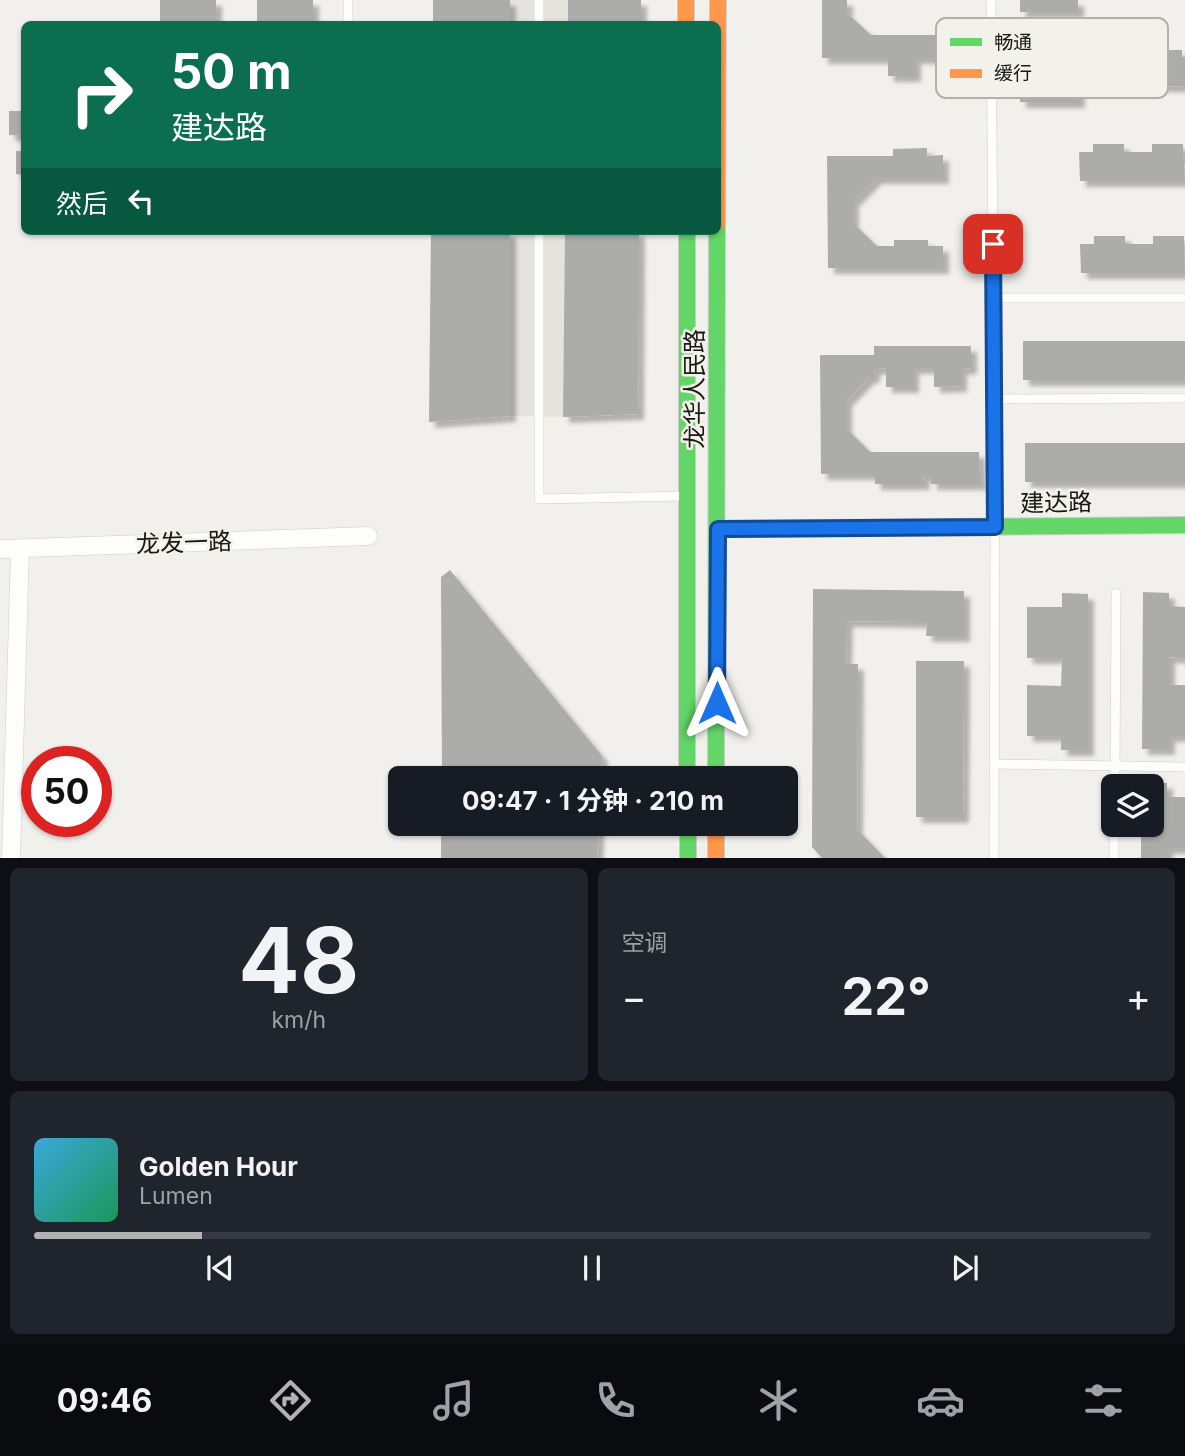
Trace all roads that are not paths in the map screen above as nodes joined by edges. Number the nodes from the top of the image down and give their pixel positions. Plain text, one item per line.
1 (348, 0) edge
2 (539, 0) edge
3 (686, 0) edge
4 (718, 0) edge
5 (991, 0) edge
6 (991, 18) edge
7 (348, 21) edge
8 (539, 21) edge
9 (686, 21) edge
10 (718, 21) edge
11 (992, 98) edge
12 (539, 235) edge
13 (687, 235) edge
14 (718, 235) edge
15 (994, 298) junction
16 (1185, 298) edge
17 (1185, 398) edge
18 (994, 399) junction
19 (687, 496) junction
20 (1185, 525) edge
21 (995, 527) junction
22 (718, 529) junction
23 (368, 536) dead end
24 (0, 549) edge
25 (20, 549) junction
26 (1116, 593) dead end
27 (995, 765) junction
28 (687, 766) edge
29 (716, 766) edge
30 (1115, 766) junction
31 (1185, 767) edge
32 (1115, 774) edge
33 (688, 836) edge
34 (716, 836) edge
35 (1114, 837) edge
36 (11, 858) edge
37 (688, 858) edge
38 (716, 858) edge
39 (994, 858) edge
40 (1114, 858) edge

1 - 7 lane
2 - 8 lane
3 - 9 main road
4 - 10 main road, 龙华人民路
5 - 6 lane
11 - 15 lane
12 - 19 lane
13 - 19 main road, 龙华人民路
14 - 22 main road, 龙华人民路
15 - 16 lane
15 - 18 lane
17 - 18 lane
18 - 21 lane
19 - 28 main road, 龙华人民路
20 - 21 main road, 建达路
21 - 22 main road, 建达路
21 - 27 lane
22 - 29 main road, 龙华人民路
23 - 25 street, 龙发一路
24 - 25 street, 龙发一路
25 - 36 street
26 - 30 lane
27 - 30 lane
27 - 39 lane
30 - 31 lane
30 - 32 lane
33 - 37 main road
34 - 38 main road
35 - 40 lane

